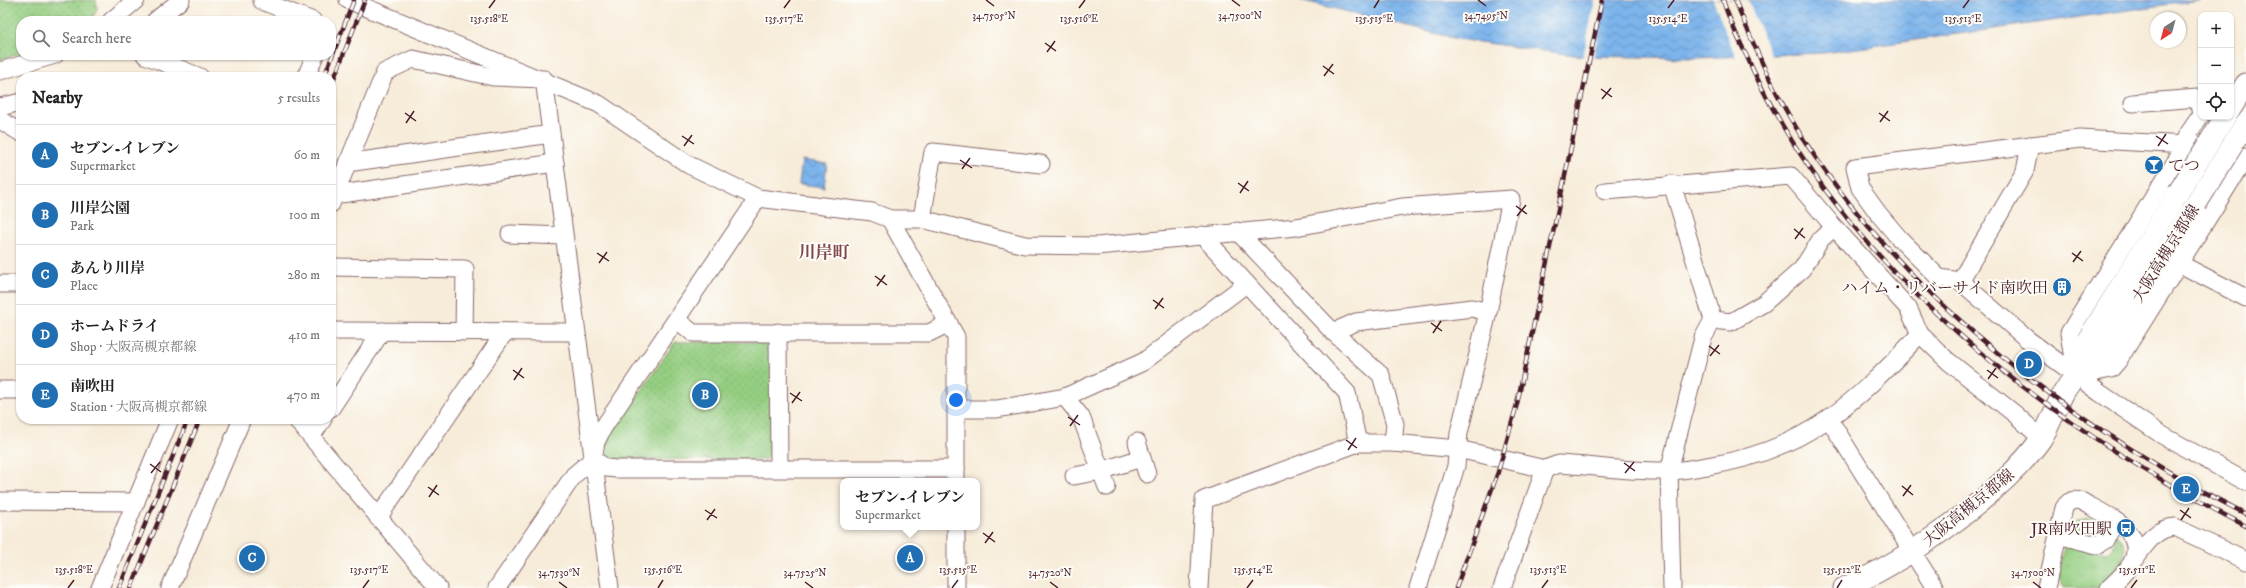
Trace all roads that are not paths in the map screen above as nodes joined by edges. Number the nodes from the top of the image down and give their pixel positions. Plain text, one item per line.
1 (136, 0) edge
2 (181, 0) edge
3 (283, 0) edge
4 (348, 0) edge
5 (262, 1) dead end
6 (118, 16) edge
7 (161, 16) edge
8 (300, 16) edge
9 (318, 16) edge
10 (38, 60) edge
11 (158, 60) edge
12 (313, 60) edge
13 (0, 71) edge
14 (188, 72) edge
15 (308, 72) edge
16 (544, 79) junction
17 (2246, 84) edge
18 (16, 103) edge
19 (2133, 103) dead end
20 (2234, 103) edge
21 (0, 107) edge
22 (0, 120) edge
23 (2223, 120) edge
24 (2246, 123) edge
25 (16, 130) edge
26 (551, 134) junction
27 (2246, 139) edge
28 (2030, 145) junction
29 (2186, 145) junction
30 (2246, 157) edge
31 (347, 163) junction
32 (555, 163) junction
33 (1041, 164) dead end
34 (1672, 184) junction
35 (1605, 191) dead end
36 (336, 192) edge
37 (758, 198) junction
38 (336, 200) edge
39 (890, 219) junction
40 (922, 219) junction
41 (1834, 228) junction
42 (1237, 231) junction
43 (510, 234) dead end
44 (1202, 235) junction
45 (564, 236) junction
46 (2180, 264) junction
47 (336, 267) edge
48 (1960, 281) junction
49 (0, 284) edge
50 (16, 284) edge
51 (1246, 284) junction
52 (2246, 298) edge
53 (1488, 312) junction
54 (677, 320) junction
55 (1713, 320) junction
56 (949, 323) junction
57 (336, 331) edge
58 (382, 331) junction
59 (464, 332) junction
60 (505, 332) junction
61 (575, 332) junction
62 (778, 332) junction
63 (1333, 332) junction
64 (1920, 334) junction
65 (2076, 376) junction
66 (0, 390) edge
67 (16, 390) edge
68 (1065, 396) junction
69 (336, 400) edge
70 (957, 409) junction
71 (1829, 419) junction
72 (168, 424) edge
73 (240, 424) edge
74 (300, 424) edge
75 (320, 424) edge
76 (311, 437) junction
77 (2041, 438) junction
78 (1136, 442) dead end
79 (1393, 442) junction
80 (1358, 443) junction
81 (1458, 449) junction
82 (593, 459) junction
83 (779, 468) junction
84 (1545, 469) junction
85 (1669, 471) junction
86 (956, 475) edge
87 (1074, 476) dead end
88 (1104, 479) junction
89 (2246, 482) edge
90 (0, 502) edge
91 (136, 502) junction
92 (378, 518) junction
93 (2115, 522) junction
94 (956, 530) edge
95 (2058, 535) junction
96 (1912, 550) junction
97 (2133, 561) junction
98 (2246, 561) edge
99 (2048, 585) edge
100 (100, 588) edge
101 (170, 588) edge
102 (438, 588) edge
103 (497, 588) edge
104 (610, 588) edge
105 (956, 588) edge
106 (1199, 588) edge
107 (1418, 588) edge
108 (1502, 588) edge
109 (1672, 588) edge
110 (1844, 588) edge
111 (1935, 588) edge
112 (2109, 588) edge

1 - 6 street
2 - 7 street
3 - 9 street
4 - 16 street
5 - 8 street
10 - 13 street
11 - 14 street
12 - 15 street
16 - 26 street
16 - 31 street
16 - 37 street
17 - 20 main road
18 - 21 street
19 - 29 street
22 - 25 street
23 - 65 main road, 大阪高槻京都線, bridge
24 - 65 main road, 大阪高槻京都線, bridge
26 - 31 street
26 - 32 street
27 - 29 street
28 - 29 street
28 - 48 street
28 - 48 street
29 - 65 street
30 - 46 street
31 - 36 street
32 - 38 street
32 - 45 street
33 - 40 street
34 - 35 street
34 - 41 street
34 - 55 street
37 - 39 street
37 - 54 street
39 - 40 street
39 - 56 street
40 - 44 street
41 - 55 street
41 - 64 street
42 - 44 street
42 - 53 street
42 - 63 street
43 - 45 street
44 - 51 street
45 - 61 street
46 - 52 street
46 - 65 street
47 - 59 street
48 - 65 street
49 - 50 street
51 - 68 street
51 - 80 street
53 - 63 street
53 - 81 street
54 - 62 street
54 - 82 street
55 - 85 street
56 - 62 street
56 - 70 street
57 - 58 street
58 - 59 street
58 - 69 street
59 - 60 street
60 - 61 street
60 - 92 street
61 - 82 street
62 - 83 street
63 - 79 street
64 - 71 street
64 - 77 street
65 - 77 main road, 大阪高槻京都線
65 - 89 street
66 - 67 street
68 - 70 street
68 - 88 street
70 - 86 street
71 - 85 street
71 - 96 street
72 - 91 street
73 - 101 street
74 - 76 street
75 - 76 street
76 - 92 street
77 - 96 main road, 大阪高槻京都線
78 - 88 street
79 - 80 street
79 - 81 street
80 - 106 street
81 - 84 street
81 - 107 street
82 - 83 street
82 - 103 street
82 - 104 street
83 - 86 street
84 - 85 street
84 - 108 street
85 - 109 street
87 - 88 street
90 - 91 street
91 - 100 street
92 - 102 street
93 - 95 street
93 - 95 street
93 - 97 street
94 - 105 street
95 - 99 street
96 - 110 main road, 大阪高槻京都線
96 - 111 street
97 - 98 street
97 - 112 street

